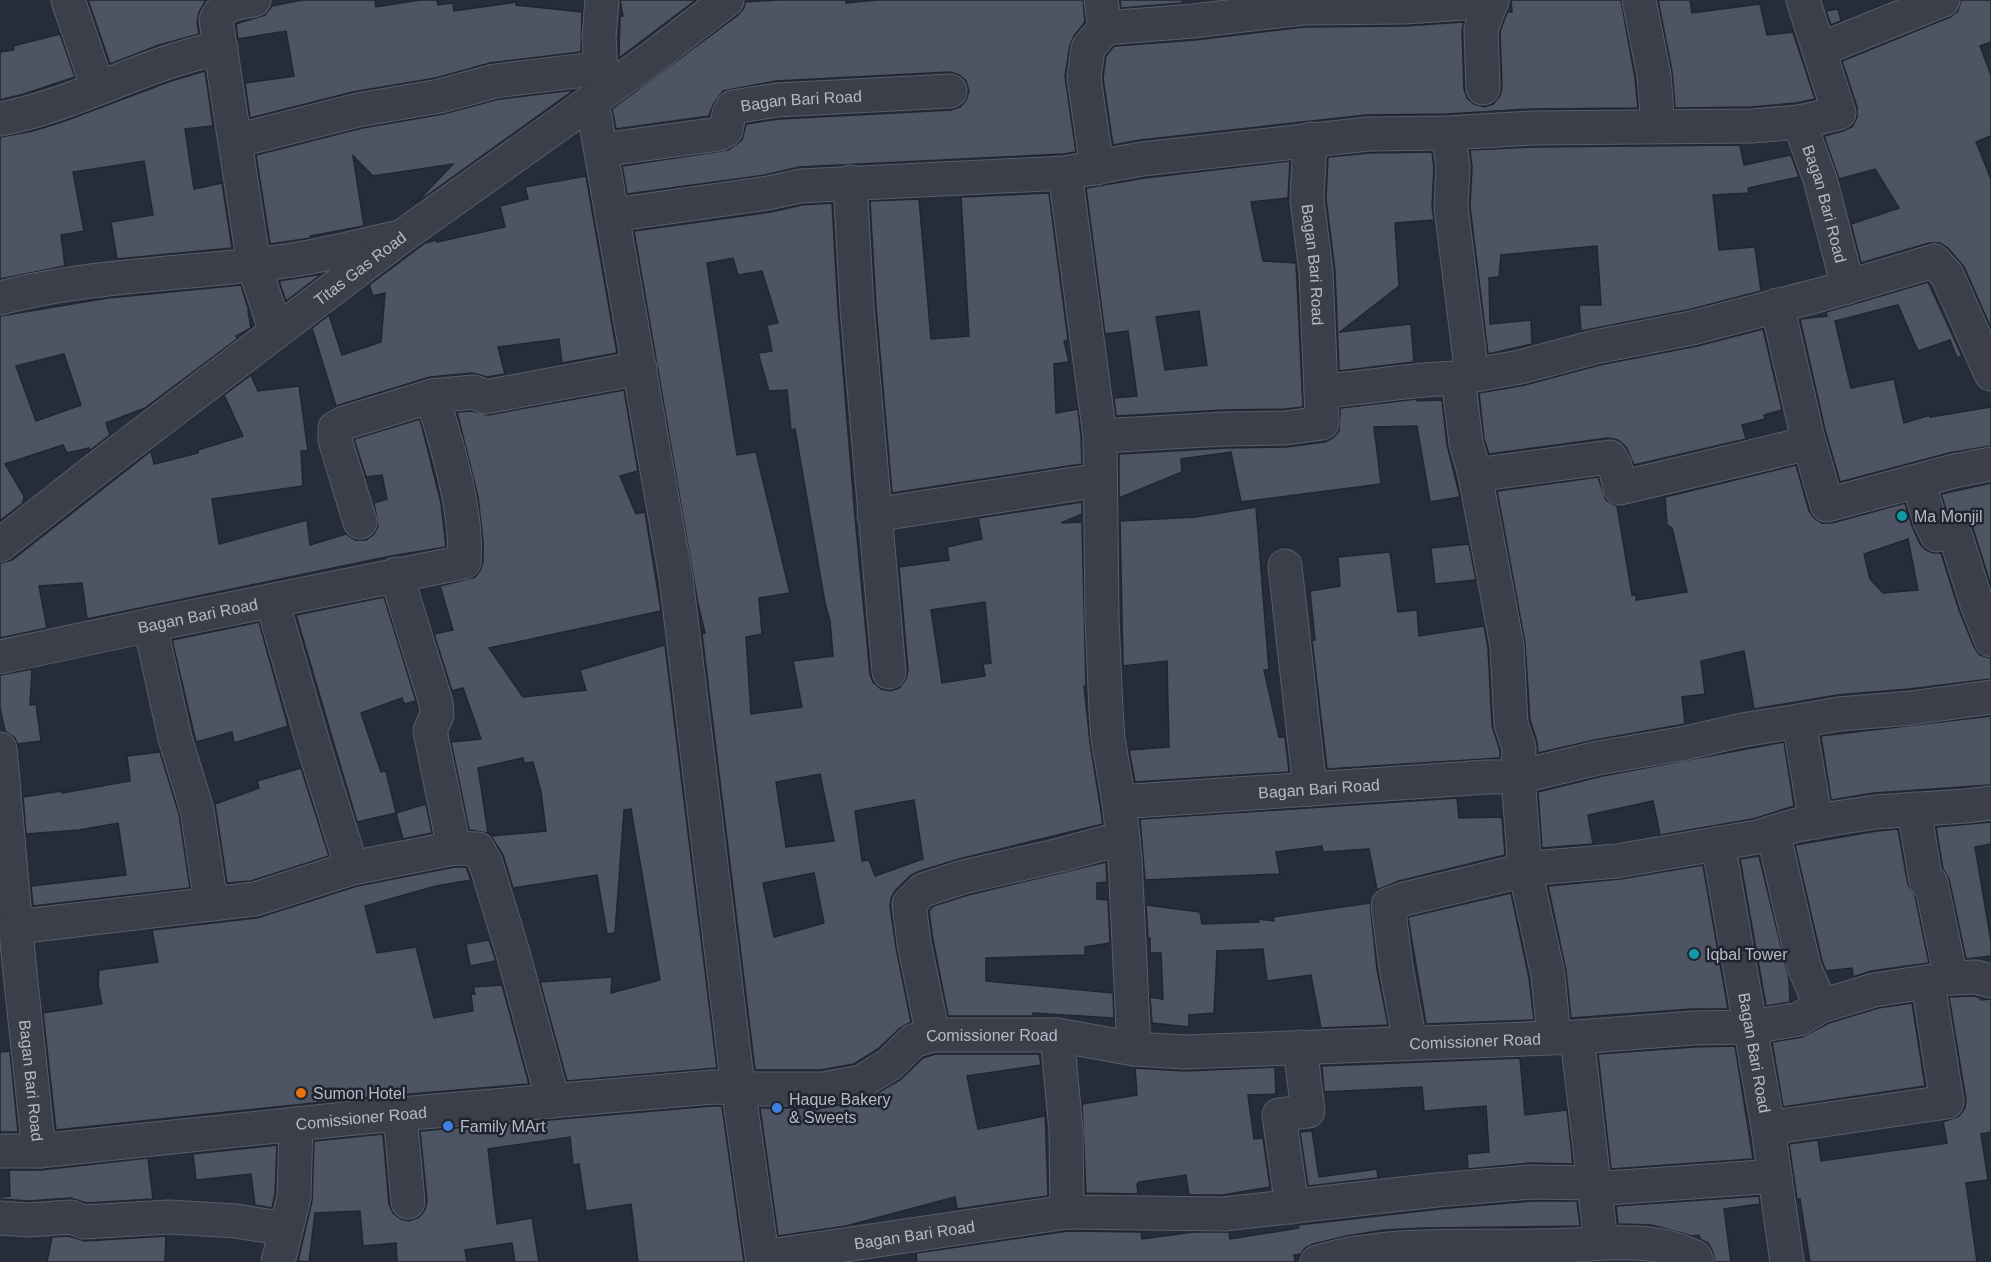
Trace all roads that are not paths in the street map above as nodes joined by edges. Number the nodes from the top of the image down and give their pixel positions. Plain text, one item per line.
1 (68, 0) edge
2 (602, 0) edge
3 (728, 0) edge
4 (1639, 0) edge
5 (1803, 0) edge
6 (1943, 0) edge
7 (1492, 1) edge
8 (235, 2) edge
9 (1193, 11) edge
10 (1103, 14) edge
11 (221, 48) junction
12 (1819, 50) junction
13 (98, 88) junction
14 (599, 88) junction
15 (1484, 88) dead end
16 (950, 91) dead end
17 (0, 119) edge
18 (1799, 122) junction
19 (1658, 126) junction
20 (1448, 133) junction
21 (1310, 140) junction
22 (235, 141) junction
23 (601, 150) junction
24 (1096, 168) junction
25 (1065, 173) junction
26 (850, 182) junction
27 (613, 215) junction
28 (401, 237) junction
29 (254, 265) junction
30 (1848, 286) junction
31 (0, 298) edge
32 (1777, 305) junction
33 (276, 332) junction
34 (640, 368) junction
35 (1991, 374) edge
36 (1465, 376) junction
37 (1320, 391) junction
38 (432, 396) junction
39 (1100, 436) junction
40 (1809, 442) junction
41 (1991, 464) edge
42 (1475, 476) junction
43 (1100, 480) junction
44 (1918, 481) junction
45 (874, 515) junction
46 (360, 522) dead end
47 (0, 545) edge
48 (1286, 566) dead end
49 (396, 574) junction
50 (1983, 594) edge
51 (272, 601) junction
52 (150, 625) junction
53 (1991, 640) edge
54 (0, 657) edge
55 (889, 672) dead end
56 (1991, 697) edge
57 (1799, 722) junction
58 (0, 749) edge
59 (1518, 777) junction
60 (1310, 789) junction
61 (2, 796) edge
62 (1119, 802) junction
63 (1991, 803) edge
64 (1914, 809) junction
65 (1816, 822) junction
66 (1773, 832) junction
67 (1123, 838) junction
68 (1718, 843) junction
69 (454, 848) junction
70 (352, 868) junction
71 (1525, 870) junction
72 (211, 903) junction
73 (16, 927) junction
74 (9, 964) edge
75 (1939, 981) junction
76 (1991, 981) edge
77 (1821, 1006) junction
78 (1751, 1027) junction
79 (933, 1035) junction
80 (1057, 1035) junction
81 (1566, 1037) junction
82 (1410, 1043) junction
83 (1300, 1047) junction
84 (1134, 1049) junction
85 (738, 1087) junction
86 (553, 1101) junction
87 (400, 1114) junction
88 (296, 1124) junction
89 (1768, 1128) junction
90 (0, 1151) edge
91 (39, 1151) junction
92 (1775, 1176) junction
93 (1594, 1186) junction
94 (408, 1202) dead end
95 (1292, 1207) junction
96 (1067, 1212) junction
97 (0, 1218) edge
98 (286, 1229) junction
99 (1601, 1242) junction
100 (1463, 1254) edge
101 (763, 1259) edge
102 (278, 1262) edge
103 (1317, 1262) edge
104 (1697, 1262) edge
105 (1787, 1262) edge

1 - 13 street
2 - 14 street
3 - 14 street, Titas Gas Road
4 - 19 street
5 - 12 street
6 - 12 street
7 - 9 street
7 - 15 street
8 - 11 street
9 - 10 street
10 - 24 street
11 - 13 street
11 - 22 street
12 - 18 street
13 - 17 street
14 - 22 street
14 - 23 street
14 - 28 street, Titas Gas Road
16 - 23 street, Bagan Bari Road
18 - 19 street
18 - 30 street, Bagan Bari Road
19 - 20 street
20 - 21 street
20 - 36 street
21 - 24 street
21 - 37 street, Bagan Bari Road
22 - 29 street
23 - 27 street
24 - 25 street
25 - 26 street
25 - 39 street
26 - 27 street
26 - 45 street
27 - 34 street
28 - 29 street
28 - 33 street, Titas Gas Road
29 - 31 street
29 - 33 street
30 - 32 street
30 - 35 street
32 - 36 street
32 - 40 street
33 - 47 street, Titas Gas Road
34 - 38 street
34 - 85 street
36 - 37 street
36 - 42 street
37 - 39 street, Bagan Bari Road
38 - 46 street
38 - 49 street, Bagan Bari Road
39 - 43 street
40 - 42 street
40 - 44 street
41 - 44 street
42 - 59 street
43 - 45 street
43 - 62 street
44 - 50 street
45 - 55 street
48 - 60 street
49 - 51 street, Bagan Bari Road
49 - 69 street
50 - 53 street
51 - 52 street, Bagan Bari Road
51 - 70 street
52 - 54 street, Bagan Bari Road
52 - 72 street
56 - 57 street, Bagan Bari Road
57 - 59 street, Bagan Bari Road
57 - 65 street
58 - 61 street, Bagan Bari Road
59 - 60 street, Bagan Bari Road
59 - 71 street
60 - 62 street, Bagan Bari Road
61 - 73 street, Bagan Bari Road
62 - 67 street
63 - 64 street
64 - 65 street
64 - 75 street
65 - 66 street
66 - 68 street
66 - 77 street
67 - 79 street
67 - 84 street
68 - 71 street
68 - 78 street, Bagan Bari Road
69 - 70 street
69 - 86 street
70 - 72 street
71 - 81 street
71 - 82 street
72 - 73 street
73 - 74 street, Bagan Bari Road
74 - 91 street, Bagan Bari Road
75 - 76 street, Comissioner Road
75 - 77 street, Comissioner Road
75 - 89 street
77 - 78 street, Comissioner Road
78 - 81 street, Comissioner Road
78 - 89 street, Bagan Bari Road
79 - 80 street, Comissioner Road
79 - 85 street, Comissioner Road
80 - 84 street, Comissioner Road
80 - 96 street
81 - 82 street, Comissioner Road
81 - 93 street
82 - 83 street, Comissioner Road
83 - 84 street, Comissioner Road
83 - 95 street
85 - 86 street, Comissioner Road
85 - 101 street
86 - 87 street, Comissioner Road
87 - 88 street, Comissioner Road
87 - 94 street
88 - 91 street, Comissioner Road
88 - 98 street
89 - 92 street, Bagan Bari Road
90 - 91 street, Comissioner Road
92 - 93 street, Bagan Bari Road
92 - 105 street, Bagan Bari Road
93 - 95 street, Bagan Bari Road
93 - 99 street
95 - 96 street, Bagan Bari Road
96 - 101 street, Bagan Bari Road
97 - 98 street
98 - 102 street
99 - 100 street
99 - 104 street
100 - 103 street

